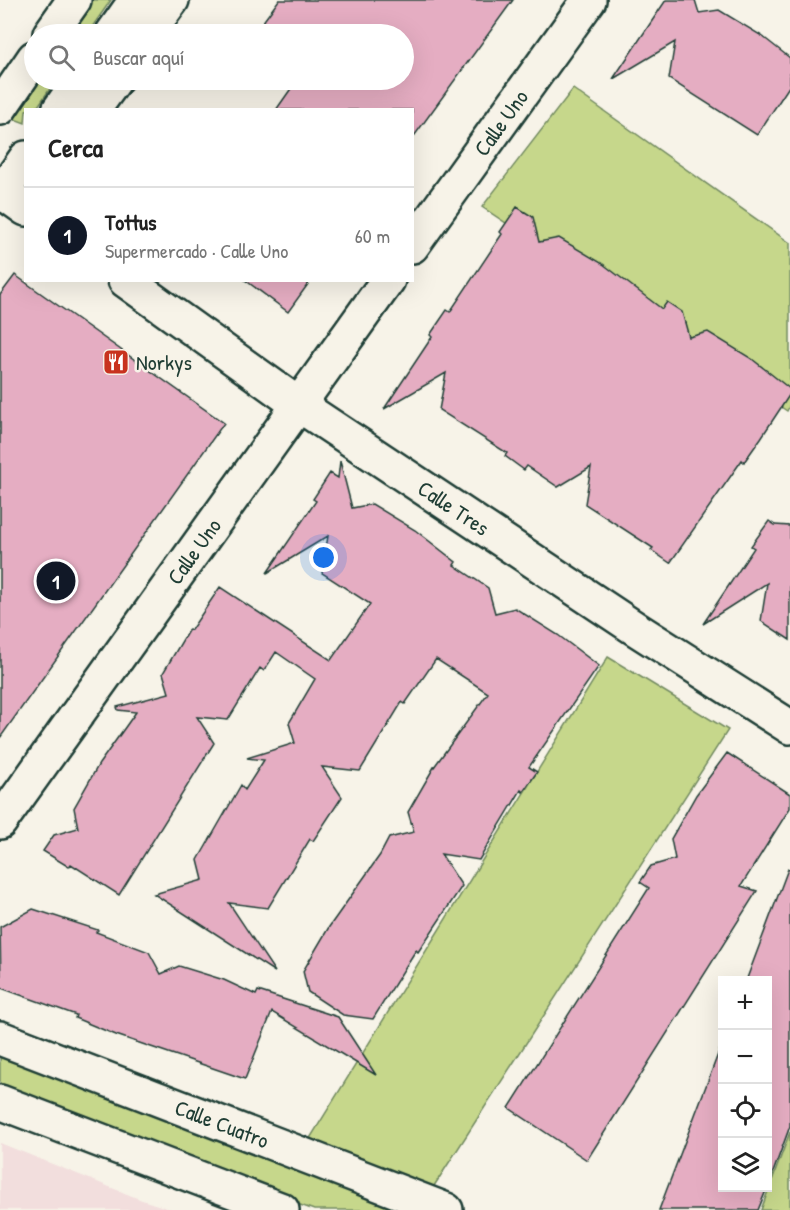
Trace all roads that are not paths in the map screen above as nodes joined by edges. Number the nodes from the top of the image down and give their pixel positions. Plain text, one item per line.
1 (74, 0) edge
2 (136, 0) edge
3 (171, 0) edge
4 (589, 0) edge
5 (57, 24) edge
6 (119, 24) edge
7 (154, 24) edge
8 (24, 73) edge
9 (73, 90) edge
10 (108, 90) edge
11 (0, 108) edge
12 (60, 108) edge
13 (94, 108) edge
14 (24, 163) edge
15 (9, 199) edge
16 (414, 243) edge
17 (128, 282) edge
18 (387, 282) edge
19 (299, 405) junction
20 (790, 727) edge
21 (0, 822) edge
22 (0, 1038) edge
23 (0, 1102) edge
24 (282, 1210) edge
25 (446, 1210) edge

1 - 5 street
2 - 6 street
3 - 7 street
4 - 16 street, Calle Uno
8 - 11 street
9 - 12 street
10 - 13 street
14 - 15 street
17 - 19 street, Calle Tres
18 - 19 street, Calle Uno
19 - 20 street, Calle Tres
19 - 21 street, Calle Uno
22 - 25 street, Calle Cuatro
23 - 24 street

